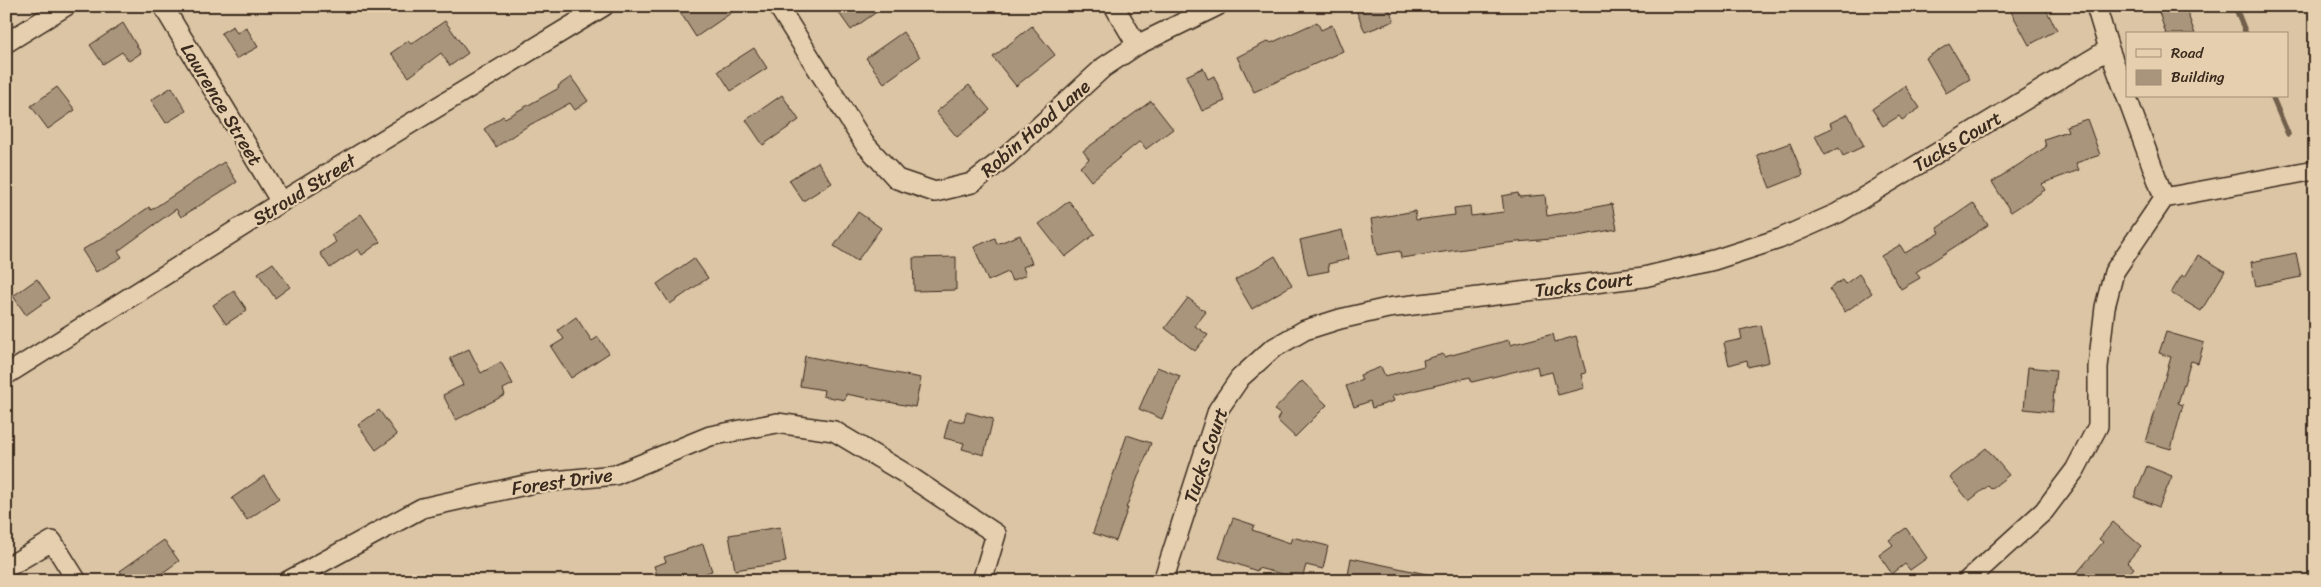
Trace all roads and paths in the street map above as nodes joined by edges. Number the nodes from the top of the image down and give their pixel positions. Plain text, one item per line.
1 (66, 6) edge
2 (163, 6) edge
3 (604, 6) edge
4 (778, 6) edge
5 (1114, 6) edge
6 (1217, 6) edge
7 (2096, 6) edge
8 (6, 43) edge
9 (1137, 45) junction
10 (2109, 49) junction
11 (2126, 95) edge
12 (2127, 98) edge
13 (2315, 170) edge
14 (2164, 198) junction
15 (281, 202) junction
16 (6, 375) edge
17 (6, 568) edge
18 (77, 581) edge
19 (288, 581) edge
20 (982, 581) edge
21 (1163, 581) edge
22 (1968, 581) edge

1 - 8 street
2 - 15 street, Lawrence Street
3 - 15 street, Stroud Street
4 - 9 street, Robin Hood Lane
5 - 9 street
6 - 9 street, Robin Hood Lane
7 - 10 street
10 - 11 street
10 - 21 street, Tucks Court
12 - 14 street
13 - 14 street
14 - 22 street
15 - 16 street, Stroud Street
17 - 18 street
19 - 20 street, Forest Drive

